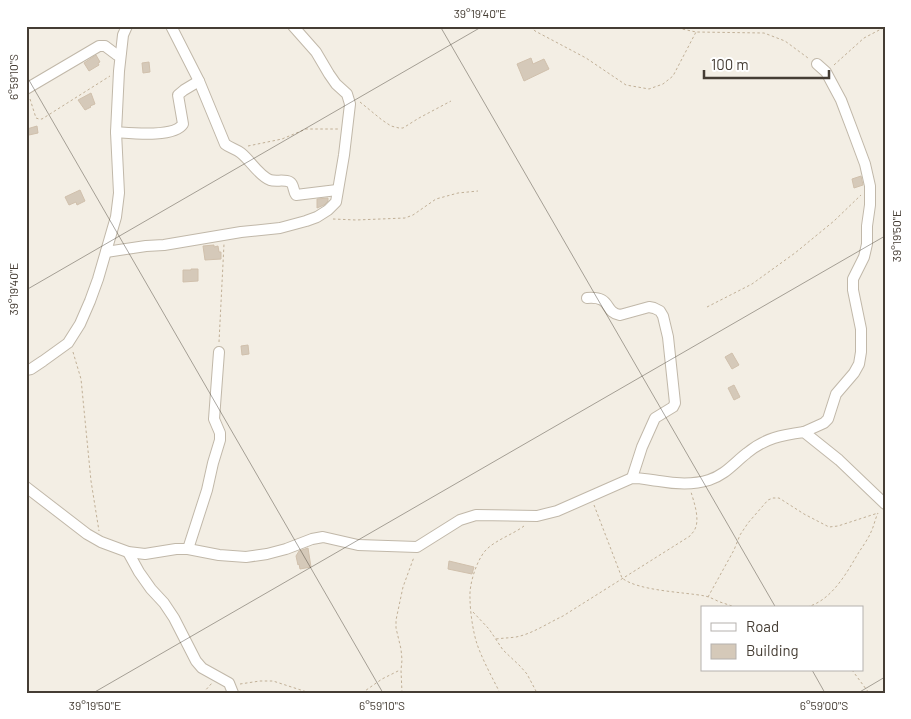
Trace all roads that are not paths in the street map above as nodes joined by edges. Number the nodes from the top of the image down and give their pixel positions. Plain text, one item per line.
1 (127, 26) edge
2 (171, 26) edge
3 (293, 26) edge
4 (121, 52) junction
5 (817, 64) road end
6 (199, 81) junction
7 (27, 89) edge
8 (116, 132) junction
9 (338, 190) junction
10 (106, 252) junction
11 (587, 298) dead end
12 (219, 352) road end
13 (26, 370) edge
14 (804, 432) junction
15 (632, 478) junction
16 (26, 487) edge
17 (881, 509) edge
18 (188, 549) junction
19 (128, 552) junction
20 (231, 688) edge

1 - 4 street
2 - 6 street
3 - 9 street
4 - 7 street
4 - 8 street
5 - 14 street
6 - 8 street
6 - 9 street
8 - 10 street
9 - 10 street
10 - 13 street
11 - 15 street
12 - 18 street
14 - 15 street
14 - 17 street
15 - 18 street
16 - 19 street
18 - 19 street
19 - 20 street

